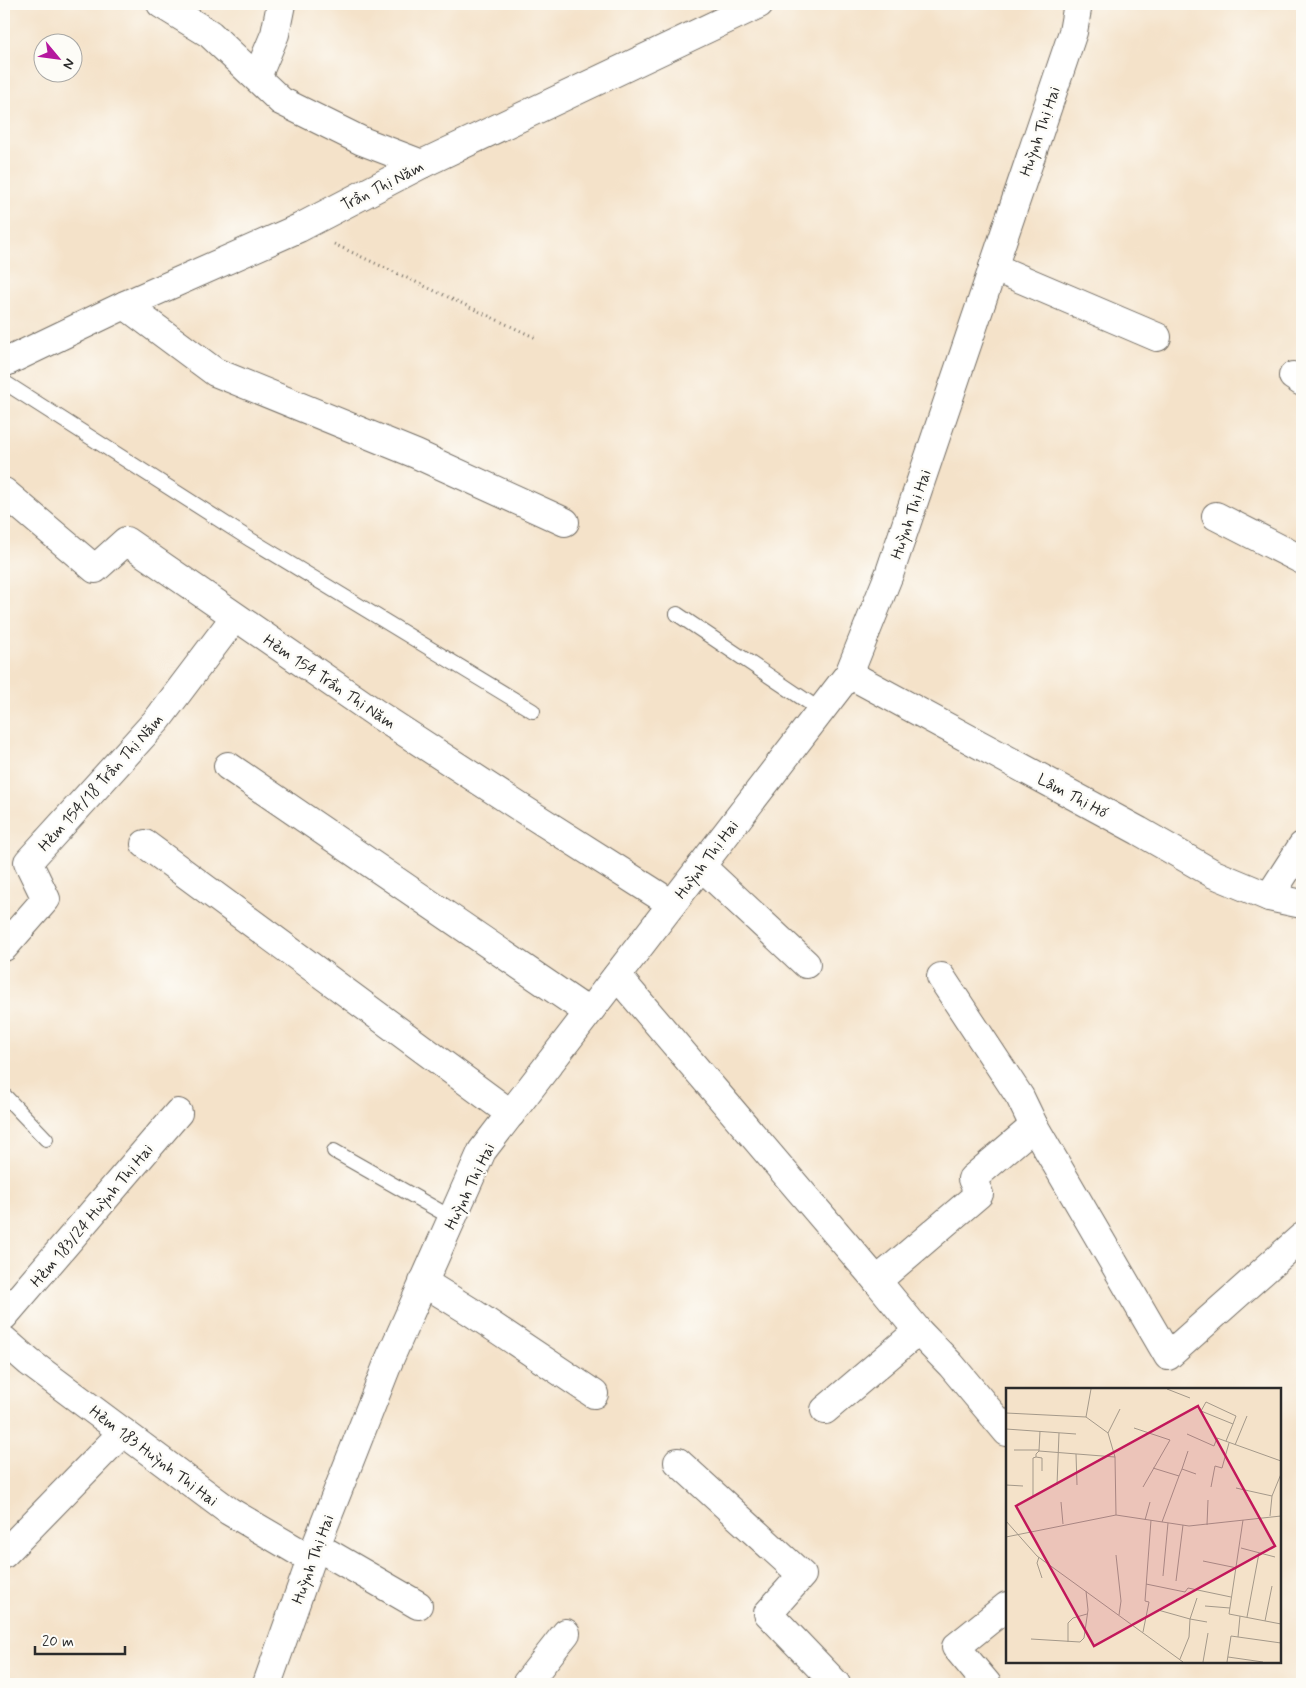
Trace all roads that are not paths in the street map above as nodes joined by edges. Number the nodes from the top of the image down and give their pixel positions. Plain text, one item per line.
1 (160, 4) edge
2 (281, 4) edge
3 (759, 4) edge
4 (1078, 4) edge
5 (257, 78) junction
6 (422, 164) junction
7 (993, 267) junction
8 (125, 304) junction
9 (1156, 337) dead end
10 (4, 362) edge
11 (4, 382) edge
12 (4, 492) edge
13 (1216, 516) dead end
14 (565, 522) dead end
15 (1302, 560) edge
16 (677, 614) dead end
17 (235, 617) junction
18 (849, 674) junction
19 (820, 710) junction
20 (533, 712) dead end
21 (228, 766) dead end
22 (145, 844) dead end
23 (1302, 846) edge
24 (701, 866) junction
25 (1269, 897) junction
26 (672, 904) junction
27 (1302, 904) edge
28 (4, 947) edge
29 (806, 964) dead end
30 (616, 976) junction
31 (941, 977) dead end
32 (588, 1012) junction
33 (4, 1095) edge
34 (178, 1113) dead end
35 (511, 1114) junction
36 (1034, 1126) junction
37 (46, 1139) dead end
38 (334, 1151) dead end
39 (452, 1218) junction
40 (1302, 1237) edge
41 (877, 1280) junction
42 (423, 1282) junction
43 (4, 1316) edge
44 (918, 1331) junction
45 (4, 1340) edge
46 (594, 1394) dead end
47 (825, 1410) dead end
48 (1006, 1431) edge
49 (123, 1432) junction
50 (678, 1462) dead end
51 (7, 1543) edge
52 (313, 1552) junction
53 (418, 1605) dead end
54 (1006, 1607) edge
55 (566, 1633) dead end
56 (266, 1684) edge
57 (526, 1684) edge
58 (836, 1684) edge
59 (987, 1684) edge

1 - 5 street
2 - 5 street
3 - 6 street, Trần Thị Năm
4 - 7 street, Huỳnh Thị Hai
5 - 6 street
6 - 8 street, Trần Thị Năm
7 - 9 street
7 - 18 street, Huỳnh Thị Hai
8 - 10 street, Trần Thị Năm
8 - 14 street
11 - 20 lane
12 - 17 street, Hẻm 154 Trần Thị Năm
13 - 15 street
16 - 19 lane
17 - 26 street, Hẻm 154 Trần Thị Năm
17 - 28 street, Hẻm 154/18 Trần Thị Năm
18 - 19 street, Huỳnh Thị Hai
18 - 25 street, Lâm Thị Hố
19 - 24 street, Huỳnh Thị Hai
21 - 32 street
22 - 35 street
23 - 25 street
24 - 26 street, Huỳnh Thị Hai
24 - 29 street
25 - 27 street, Lâm Thị Hố
26 - 30 street, Huỳnh Thị Hai
30 - 32 street, Huỳnh Thị Hai
30 - 41 street
31 - 36 street
32 - 35 street, Huỳnh Thị Hai
33 - 37 lane
34 - 43 street, Hẻm 183/24 Huỳnh Thị Hai
35 - 39 street, Huỳnh Thị Hai
36 - 40 street
36 - 41 street
38 - 39 lane
39 - 42 street, Huỳnh Thị Hai
41 - 44 street
42 - 46 street
42 - 52 street, Huỳnh Thị Hai
44 - 47 street
44 - 48 street
45 - 49 street, Hẻm 183 Huỳnh Thị Hai
49 - 51 street
49 - 52 street, Hẻm 183 Huỳnh Thị Hai
50 - 58 street
52 - 53 street, Hẻm 183 Huỳnh Thị Hai
52 - 56 street, Huỳnh Thị Hai
54 - 59 street
55 - 57 street

